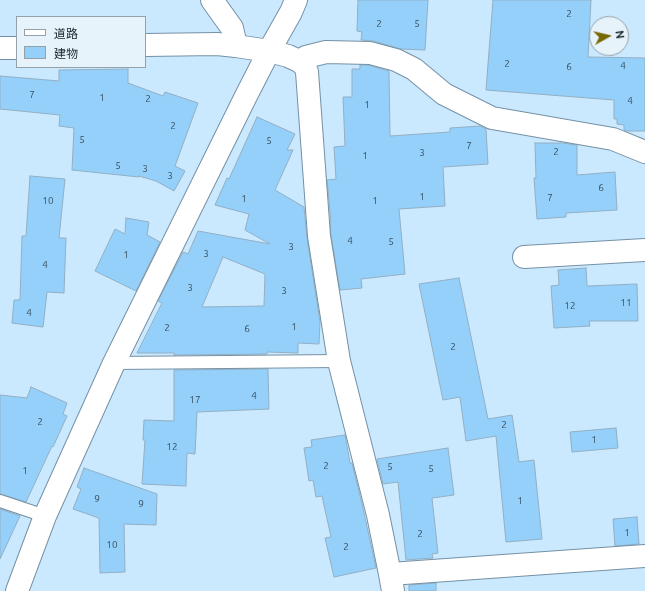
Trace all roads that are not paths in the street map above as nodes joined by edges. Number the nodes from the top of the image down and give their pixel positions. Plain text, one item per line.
1 (212, 0) edge
2 (296, 0) edge
3 (146, 45) edge
4 (236, 46) junction
5 (0, 48) edge
6 (16, 48) edge
7 (269, 51) junction
8 (299, 61) junction
9 (645, 152) edge
10 (645, 250) edge
11 (524, 257) dead end
12 (339, 361) junction
13 (114, 363) junction
14 (0, 501) edge
15 (45, 516) junction
16 (645, 556) edge
17 (392, 582) edge
18 (17, 591) edge

1 - 4 street
2 - 7 street
3 - 4 street
4 - 7 street
5 - 6 street
7 - 8 street
7 - 13 street
8 - 9 street
8 - 12 street
10 - 11 street
12 - 13 lane
12 - 17 street
13 - 15 street
14 - 15 lane
15 - 18 street
16 - 17 street

